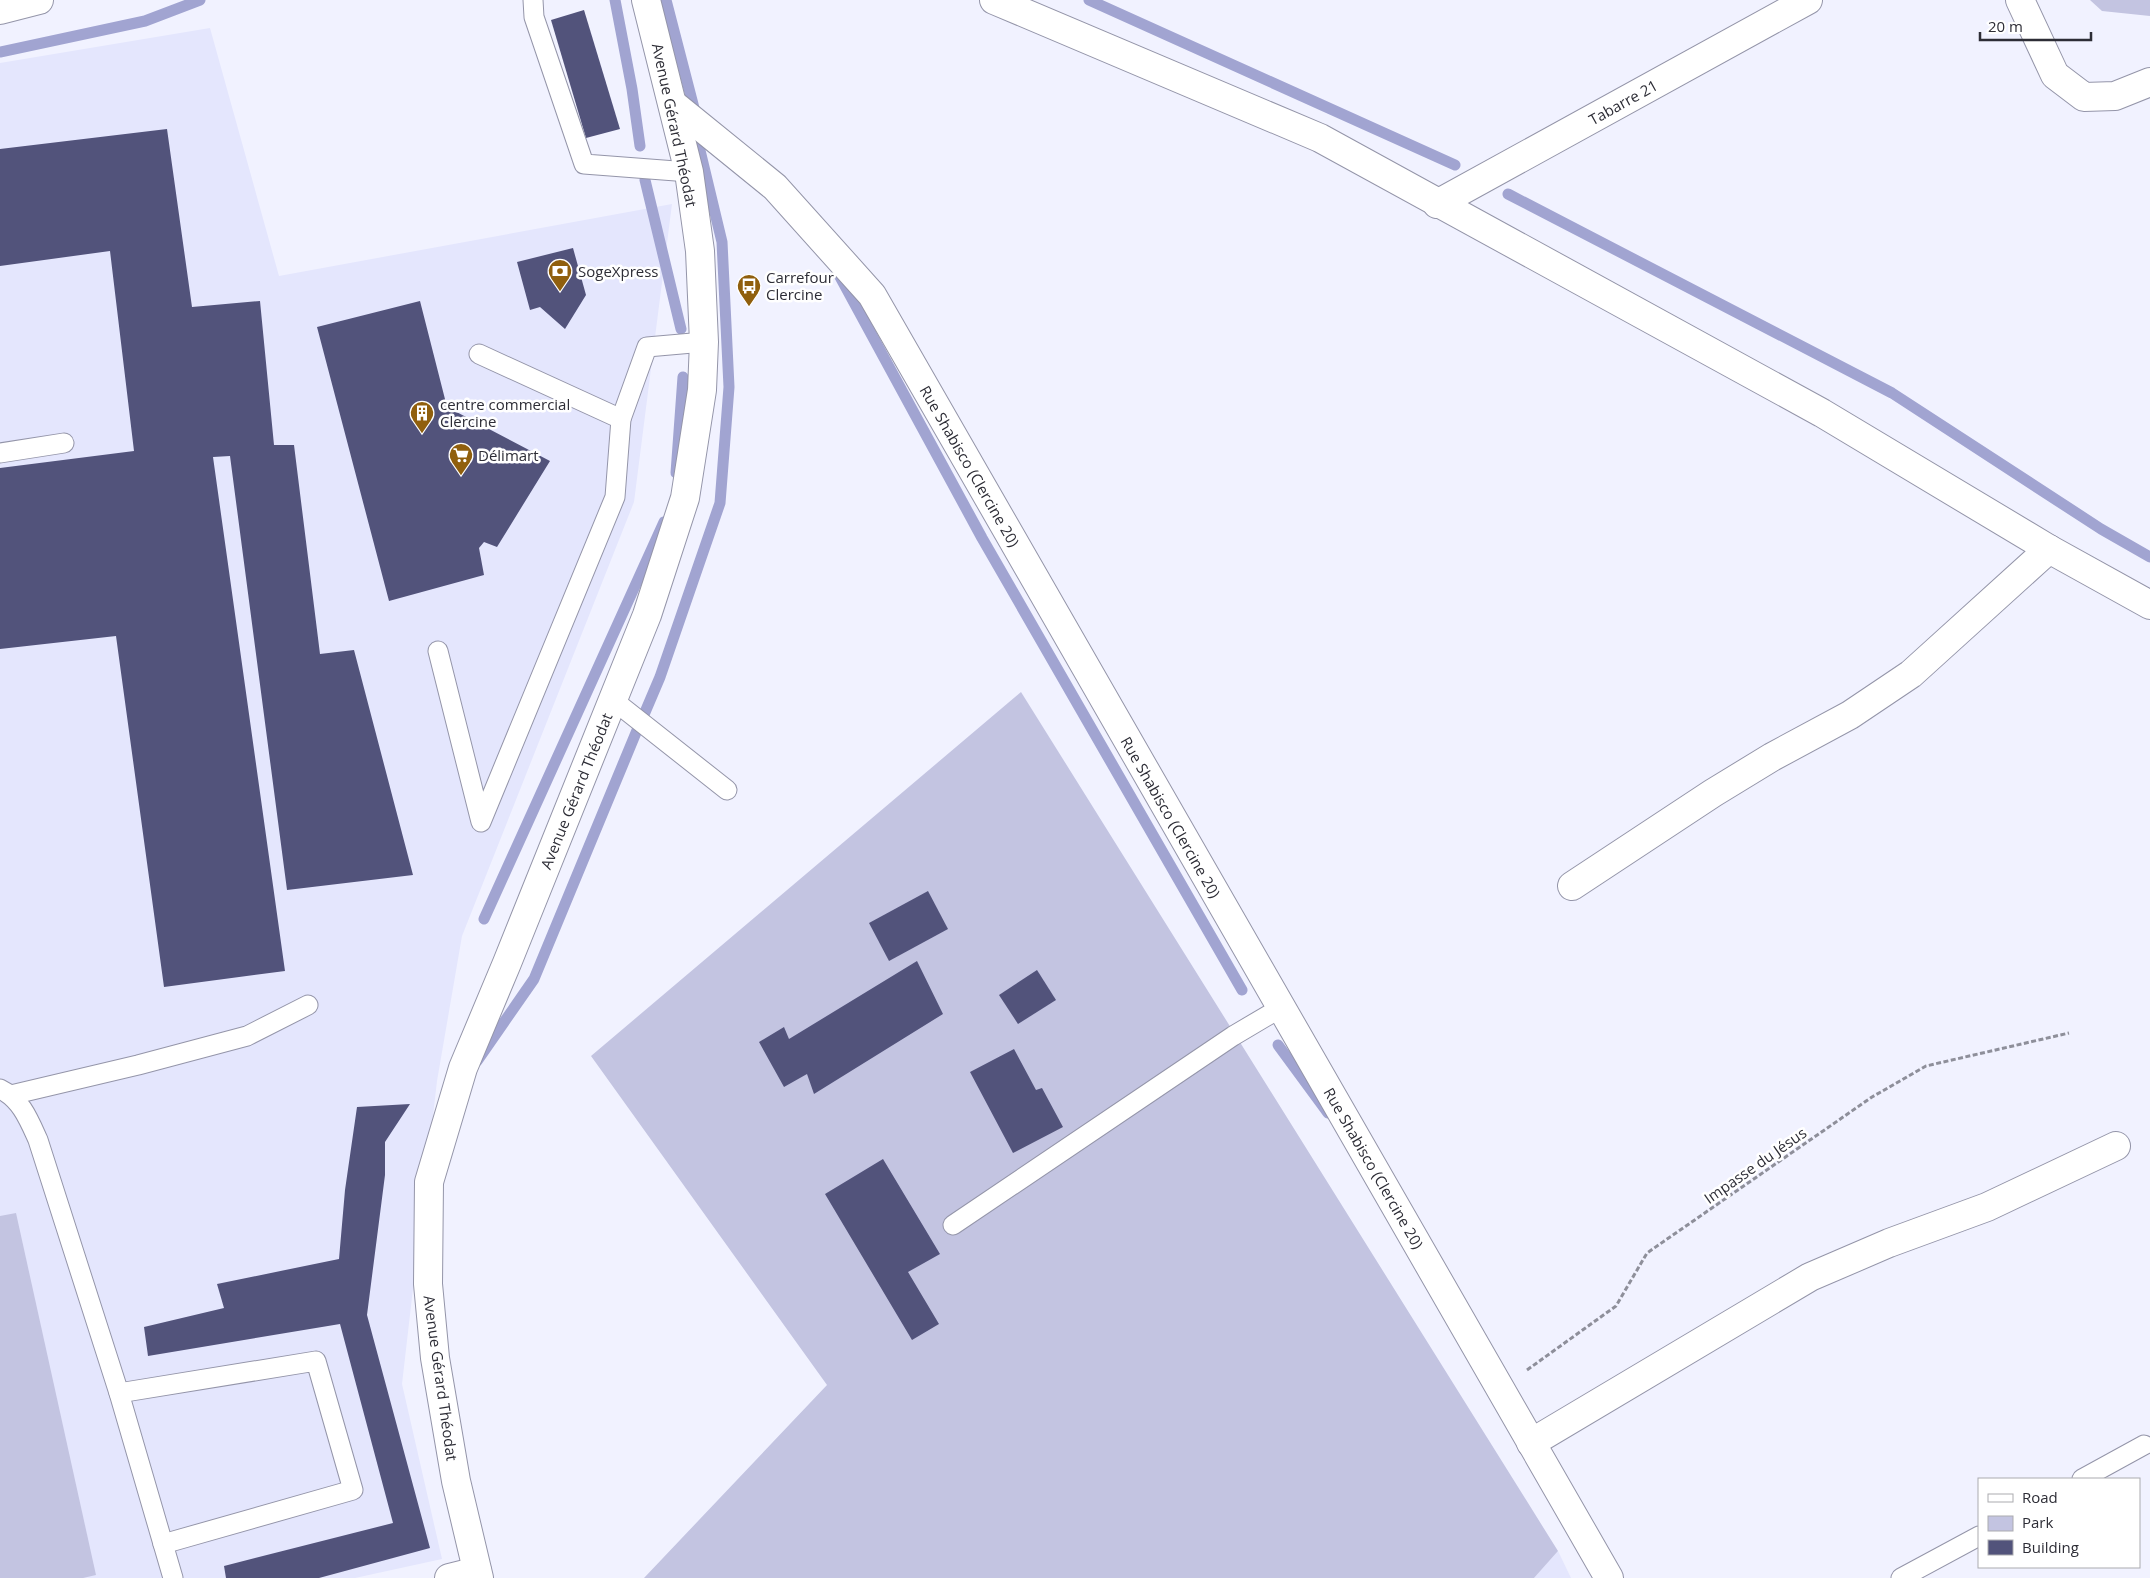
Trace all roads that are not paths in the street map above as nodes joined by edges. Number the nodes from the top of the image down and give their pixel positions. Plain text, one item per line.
1 (39, 0) edge
2 (533, 0) edge
3 (646, 0) edge
4 (994, 0) edge
5 (1808, 0) edge
6 (2020, 0) edge
7 (0, 10) edge
8 (2150, 82) edge
9 (674, 105) junction
10 (689, 172) junction
11 (1438, 204) junction
12 (704, 342) junction
13 (479, 354) dead end
14 (620, 419) junction
15 (64, 443) dead end
16 (0, 453) edge
17 (2048, 549) junction
18 (2150, 605) edge
19 (438, 651) dead end
20 (613, 700) junction
21 (727, 790) dead end
22 (1572, 886) dead end
23 (308, 1005) dead end
24 (1282, 1007) junction
25 (6, 1092) edge
26 (2116, 1146) dead end
27 (952, 1225) dead end
28 (120, 1393) junction
29 (1531, 1443) junction
30 (2144, 1445) dead end
31 (2084, 1478) edge
32 (1978, 1537) edge
33 (163, 1544) junction
34 (478, 1575) edge
35 (173, 1578) edge
36 (449, 1578) edge
37 (1609, 1578) edge
38 (1901, 1578) edge

1 - 7 street
2 - 10 lane
3 - 9 street, Avenue Gérard Théodat
4 - 11 street
5 - 11 street, Tabarre 21
6 - 8 street
9 - 10 street, Avenue Gérard Théodat
9 - 24 street, Rue Shabisco (Clercine 20)
10 - 12 street, Avenue Gérard Théodat
11 - 17 street
12 - 14 lane
12 - 20 street, Avenue Gérard Théodat
13 - 14 lane
14 - 19 lane
15 - 16 lane
17 - 18 street
17 - 22 street
20 - 21 lane
20 - 34 street, Avenue Gérard Théodat
23 - 25 lane
24 - 27 lane
24 - 29 street, Rue Shabisco (Clercine 20)
25 - 28 lane
26 - 29 street
28 - 33 lane
28 - 33 lane
29 - 37 street, Rue Shabisco (Clercine 20)
30 - 31 lane
32 - 38 lane
33 - 35 lane
34 - 36 street

